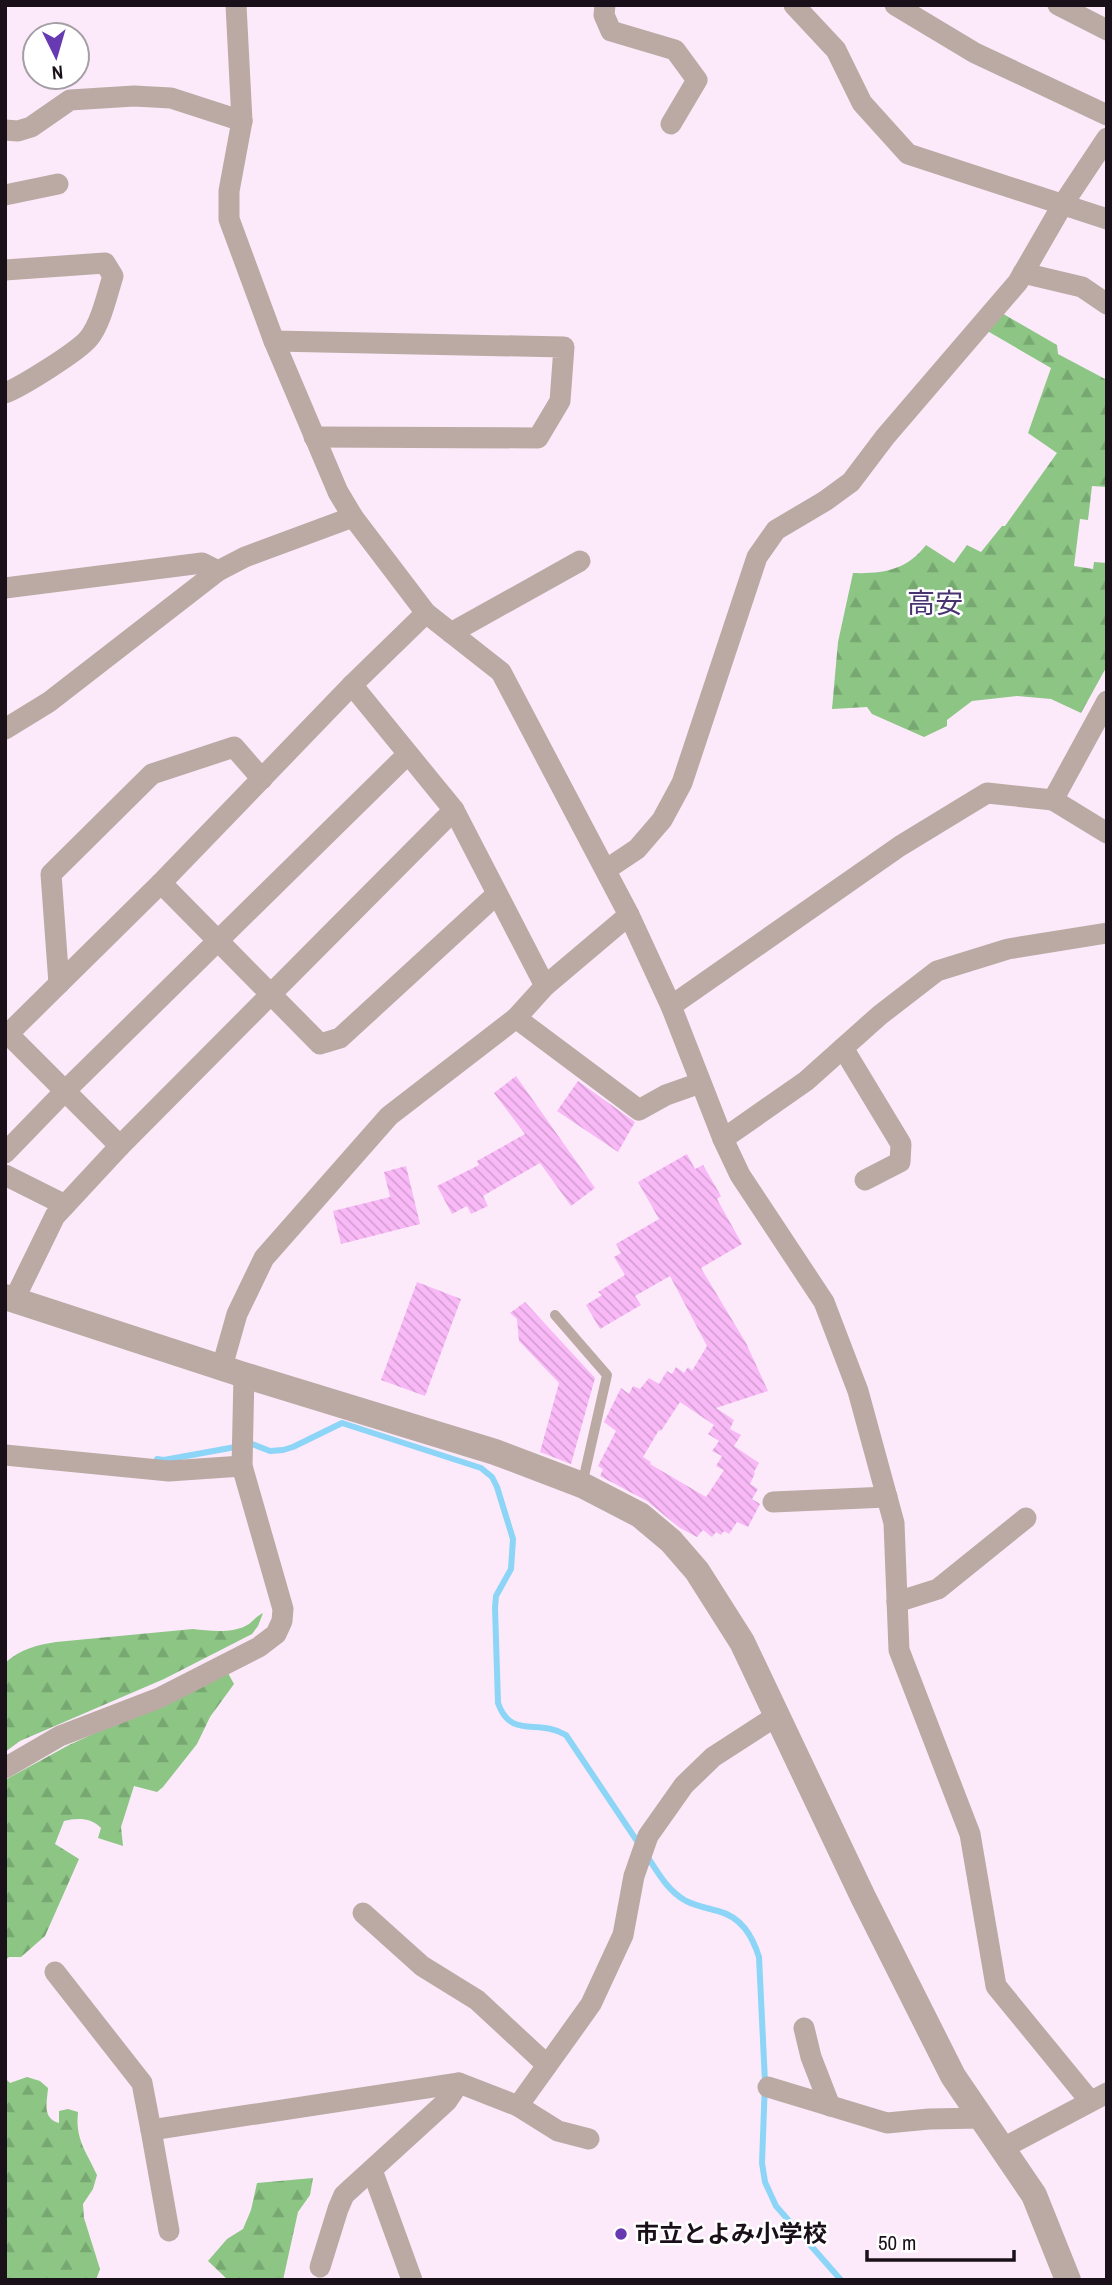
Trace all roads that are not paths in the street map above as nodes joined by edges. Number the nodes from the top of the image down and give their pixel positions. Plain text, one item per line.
1 (236, 5) edge
2 (606, 5) edge
3 (794, 5) edge
4 (895, 5) edge
5 (1058, 5) edge
6 (1107, 30) edge
7 (1107, 115) edge
8 (242, 121) junction
9 (671, 124) dead end
10 (5, 130) edge
11 (1107, 138) edge
12 (58, 184) dead end
13 (5, 195) edge
14 (1063, 204) junction
15 (1107, 219) edge
16 (5, 270) edge
17 (1023, 273) junction
18 (1107, 304) edge
19 (274, 341) junction
20 (5, 393) edge
21 (314, 436) junction
22 (353, 517) junction
23 (580, 561) dead end
24 (218, 571) junction
25 (5, 588) edge
26 (426, 613) junction
27 (451, 633) junction
28 (352, 685) junction
29 (1107, 701) edge
30 (5, 729) edge
31 (408, 754) junction
32 (262, 779) junction
33 (1053, 800) junction
34 (454, 810) junction
35 (1107, 833) edge
36 (607, 869) junction
37 (161, 883) junction
38 (497, 894) junction
39 (629, 915) junction
40 (1107, 933) edge
41 (218, 941) junction
42 (59, 984) junction
43 (545, 986) junction
44 (271, 994) junction
45 (671, 1006) junction
46 (516, 1018) junction
47 (843, 1048) junction
48 (700, 1083) junction
49 (65, 1091) junction
50 (723, 1139) junction
51 (120, 1146) junction
52 (5, 1153) edge
53 (5, 1175) edge
54 (865, 1180) dead end
55 (65, 1205) junction
56 (10, 1299) edge
57 (555, 1315) dead end
58 (233, 1371) junction
59 (5, 1455) edge
60 (242, 1466) junction
61 (582, 1485) junction
62 (887, 1497) junction
63 (773, 1502) dead end
64 (1026, 1518) dead end
65 (897, 1602) junction
66 (778, 1715) junction
67 (5, 1768) edge
68 (363, 1913) dead end
69 (55, 1972) dead end
70 (804, 2028) dead end
71 (547, 2065) junction
72 (459, 2083) junction
73 (768, 2087) dead end
74 (1098, 2097) edge
75 (518, 2106) junction
76 (830, 2106) junction
77 (982, 2118) junction
78 (151, 2130) junction
79 (589, 2139) dead end
80 (1003, 2148) junction
81 (372, 2170) junction
82 (169, 2231) dead end
83 (320, 2267) dead end
84 (412, 2280) edge
85 (1068, 2280) edge

1 - 8 street
2 - 9 street
3 - 14 street
4 - 7 street
5 - 6 street
8 - 10 street
8 - 19 street
11 - 14 street
12 - 13 street
14 - 15 street
14 - 17 street
16 - 20 street
17 - 18 street
17 - 36 street
19 - 21 street
19 - 21 street
21 - 22 street
22 - 24 street
22 - 26 street
23 - 27 street
24 - 25 street
24 - 30 street
26 - 27 street
26 - 28 street
27 - 36 street
28 - 31 street
28 - 32 street
29 - 33 street
31 - 34 street
31 - 41 street
32 - 37 street
32 - 42 street
33 - 35 street
33 - 45 street
34 - 38 street
34 - 44 street
36 - 39 street
37 - 41 street
37 - 42 street
38 - 43 street
38 - 44 street
39 - 43 street
39 - 45 street
40 - 47 street
41 - 44 street
41 - 49 street
42 - 49 street
43 - 46 street
44 - 51 street
45 - 48 street
46 - 48 street
46 - 58 street
47 - 50 street
47 - 54 street
48 - 50 street
49 - 51 street
49 - 52 street
50 - 62 street
51 - 55 street
53 - 55 street
55 - 56 street
56 - 58 street
57 - 61 lane
58 - 60 street
58 - 61 street
59 - 60 street
60 - 67 street
61 - 66 street
62 - 63 street
62 - 65 street
64 - 65 street
65 - 74 street
66 - 71 street
66 - 77 street
68 - 71 street
69 - 78 street
70 - 76 street
71 - 75 street
72 - 75 street
72 - 78 street
72 - 81 street
73 - 76 street
74 - 80 street
75 - 79 street
76 - 77 street
77 - 80 street
78 - 82 street
80 - 85 street
81 - 83 street
81 - 84 street

